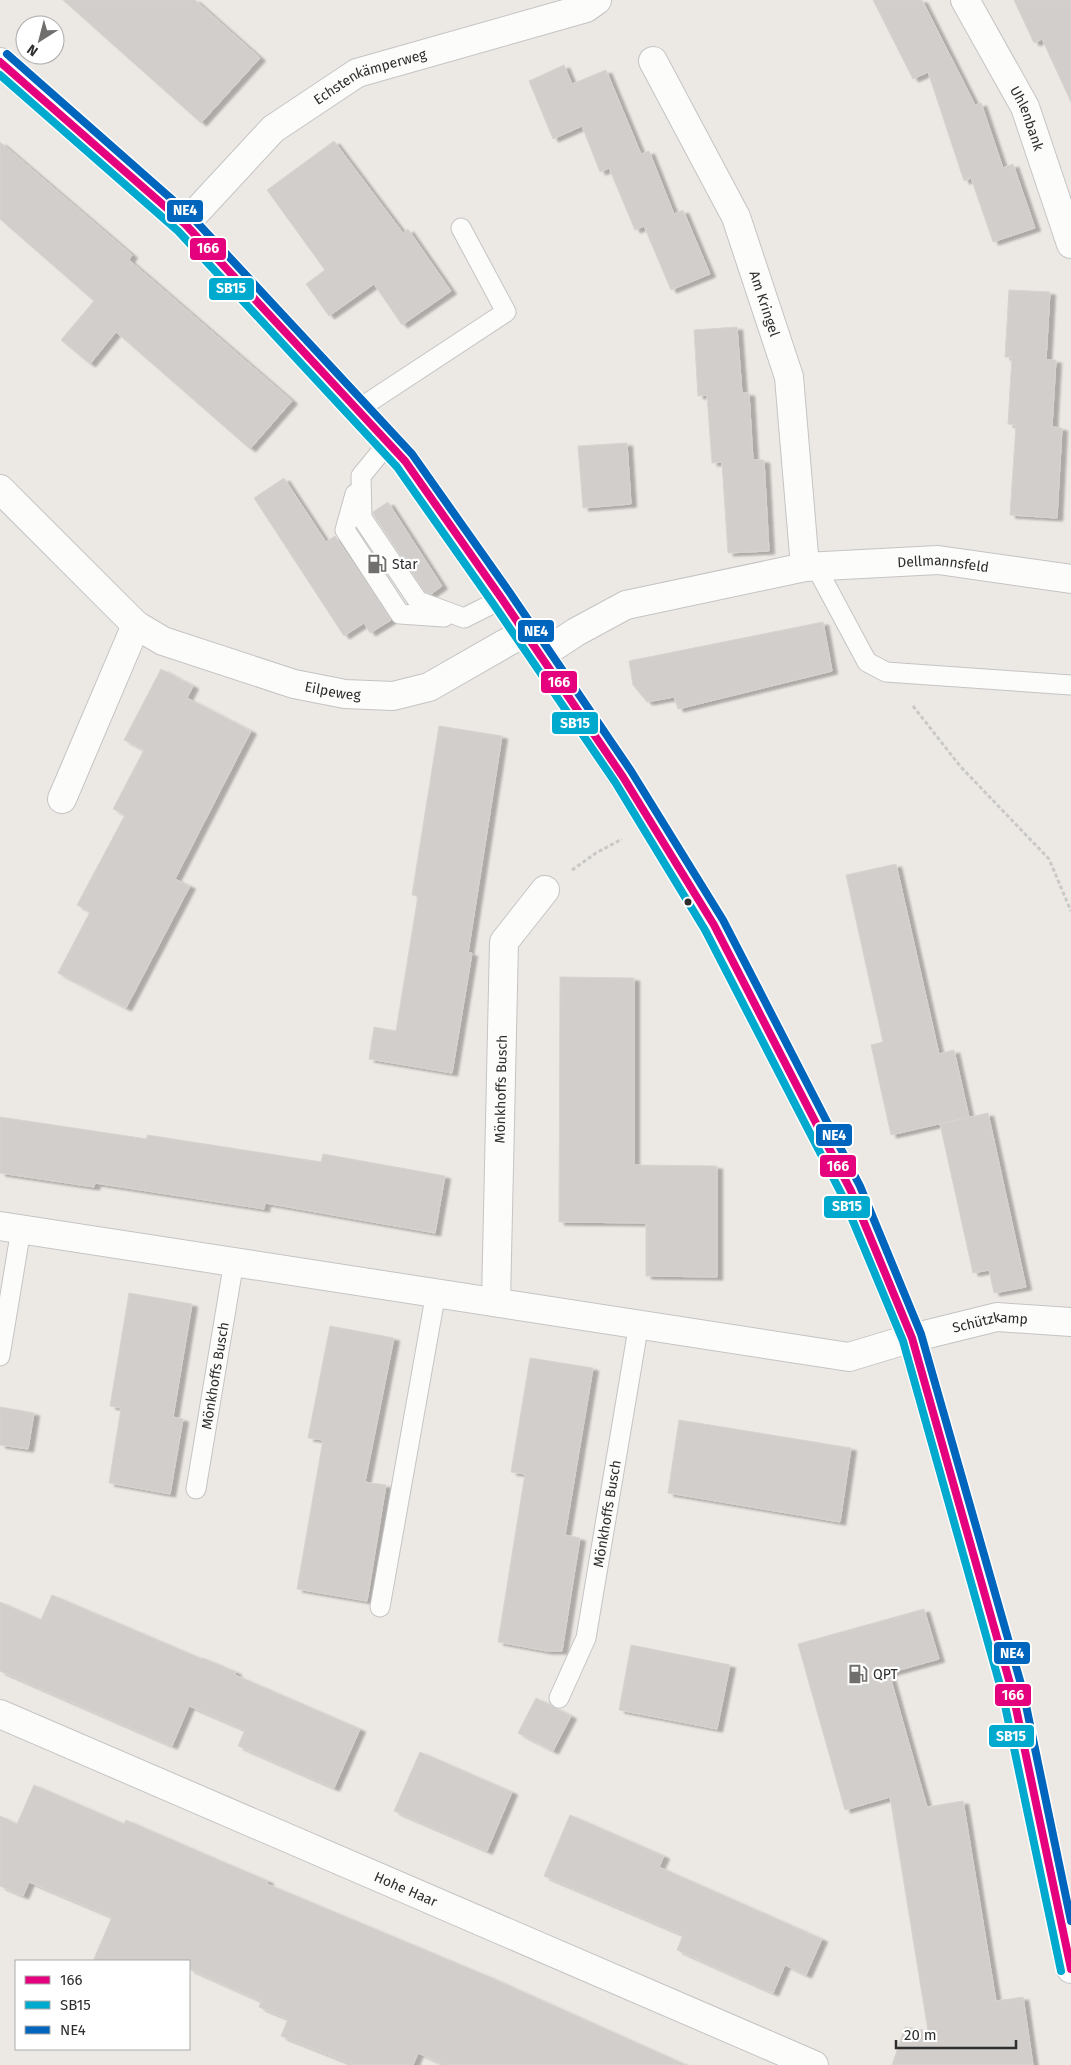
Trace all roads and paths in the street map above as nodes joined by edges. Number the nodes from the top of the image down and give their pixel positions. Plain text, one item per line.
1 (596, 0) edge
2 (965, 0) edge
3 (652, 61) dead end
4 (0, 62) edge
5 (185, 224) junction
6 (462, 228) dead end
7 (1071, 244) edge
8 (358, 410) junction
9 (388, 443) junction
10 (0, 489) edge
11 (810, 566) junction
12 (1071, 579) edge
13 (502, 599) junction
14 (136, 625) junction
15 (525, 632) junction
16 (541, 655) junction
17 (886, 672) junction
18 (1071, 685) edge
19 (62, 799) dead end
20 (651, 823) junction
21 (545, 890) joint
22 (1071, 911) edge
23 (11, 1228) edge
24 (234, 1262) junction
25 (436, 1292) junction
26 (496, 1301) junction
27 (1071, 1322) edge
28 (639, 1324) junction
29 (912, 1338) junction
30 (0, 1356) edge
31 (196, 1489) dead end
32 (380, 1607) dead end
33 (559, 1698) dead end
34 (0, 1714) edge
35 (1071, 1969) edge
36 (814, 2065) edge

1 - 5 street, Echstenkämperweg
2 - 7 street, Uhlenbank
3 - 11 street, Am Kringel
4 - 5 street
5 - 8 street
6 - 8 lane
8 - 9 street
9 - 13 street
9 - 13 lane
10 - 14 street, Eilpeweg
11 - 12 street, Dellmannsfeld
11 - 16 street, Dellmannsfeld
11 - 17 lane
13 - 15 street
14 - 15 street, Eilpeweg
14 - 19 street
15 - 16 street
16 - 20 street
17 - 18 lane
17 - 22 path
20 - 21 path
20 - 29 street
21 - 26 street, Mönkhoffs Busch
23 - 24 street
23 - 30 lane
24 - 25 street
24 - 31 lane, Mönkhoffs Busch
25 - 26 street
25 - 32 lane
26 - 28 street
27 - 29 street, Schützkamp
28 - 29 street
28 - 33 lane, Mönkhoffs Busch
29 - 35 street
34 - 36 street, Hohe Haar

